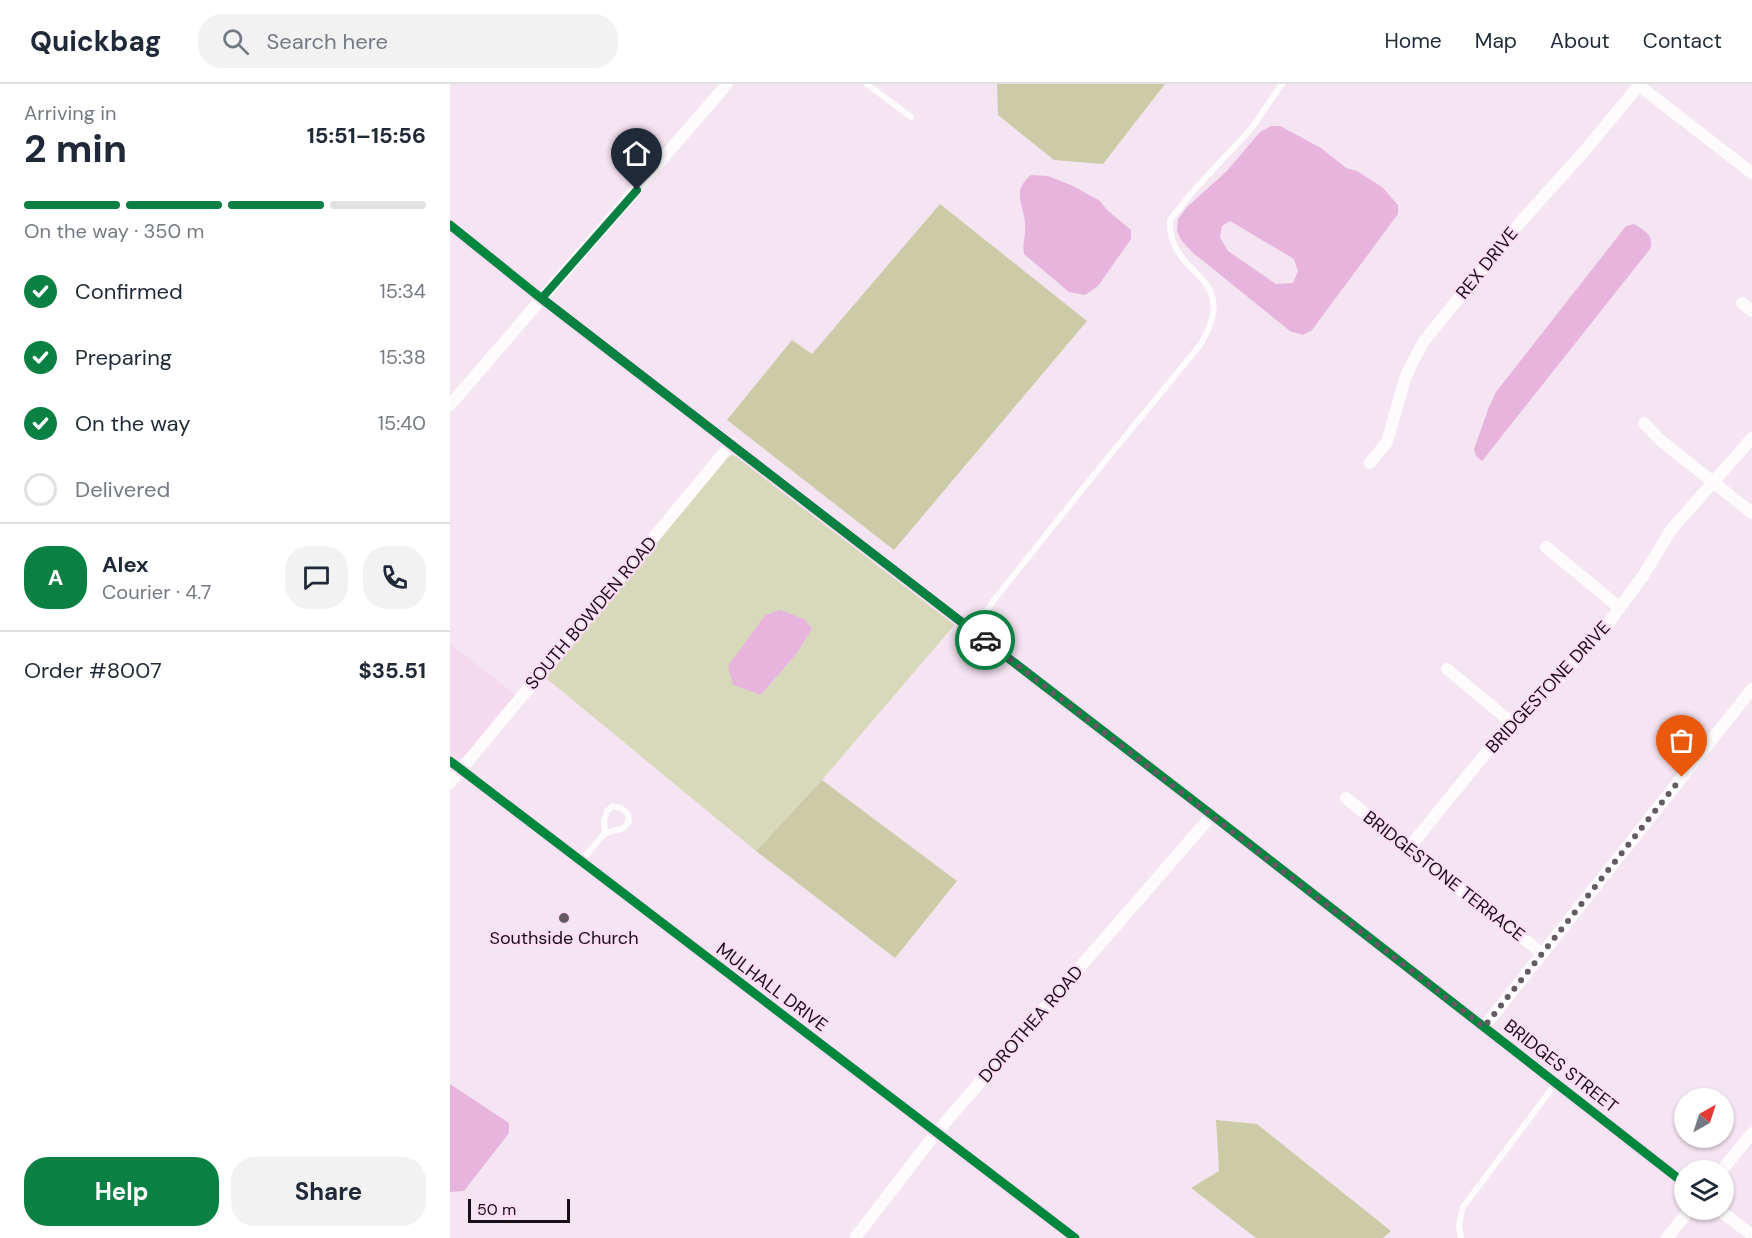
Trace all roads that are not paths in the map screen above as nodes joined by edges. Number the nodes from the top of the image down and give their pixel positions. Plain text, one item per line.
1 (727, 84) edge
2 (867, 84) edge
3 (1282, 84) edge
4 (1639, 84) edge
5 (911, 117) dead end
6 (1752, 173) edge
7 (450, 225) edge
8 (542, 298) junction
9 (1742, 303) dead end
10 (1752, 311) edge
11 (450, 405) edge
12 (1644, 423) dead end
13 (1752, 438) edge
14 (732, 443) junction
15 (1370, 463) dead end
16 (1712, 482) junction
17 (1752, 513) edge
18 (1546, 547) dead end
19 (1620, 608) junction
20 (973, 630) junction
21 (1447, 669) dead end
22 (1752, 689) edge
23 (1511, 722) junction
24 (450, 762) edge
25 (461, 770) junction
26 (450, 783) edge
27 (1346, 798) dead end
28 (1212, 815) junction
29 (605, 833) junction
30 (1408, 849) junction
31 (581, 862) junction
32 (1542, 953) junction
33 (1484, 1027) junction
34 (1556, 1083) junction
35 (936, 1133) junction
36 (1752, 1133) edge
37 (1730, 1160) edge
38 (1674, 1175) edge
39 (1681, 1220) edge
40 (1732, 1220) edge
41 (1752, 1235) edge
42 (855, 1238) edge
43 (1075, 1238) edge
44 (1461, 1238) edge
45 (1667, 1238) edge

1 - 8 street
2 - 5 lane
3 - 20 lane
4 - 6 street
4 - 15 street, REX DRIVE
7 - 8 street, BRIDGES STREET
8 - 11 street
8 - 14 street, BRIDGES STREET
9 - 10 street
12 - 16 street
13 - 16 street, BRIDGESTONE DRIVE
14 - 20 street, BRIDGES STREET
14 - 25 street, SOUTH BOWDEN ROAD
16 - 17 street
16 - 19 street, BRIDGESTONE DRIVE
18 - 19 street
19 - 23 street, BRIDGESTONE DRIVE
20 - 28 street, BRIDGES STREET
21 - 23 street
22 - 32 street
23 - 30 street, BRIDGESTONE DRIVE
24 - 25 street, MULHALL DRIVE
25 - 26 street, SOUTH BOWDEN ROAD
25 - 31 street, MULHALL DRIVE
27 - 30 street, BRIDGESTONE TERRACE
28 - 33 street, BRIDGES STREET
28 - 35 street, DOROTHEA ROAD
29 - 29 lane
29 - 31 lane
30 - 32 street, BRIDGESTONE TERRACE
31 - 35 street, MULHALL DRIVE
32 - 33 street
33 - 34 street, BRIDGES STREET
34 - 38 street, BRIDGES STREET
34 - 44 lane
35 - 42 street, DOROTHEA ROAD
35 - 43 street, MULHALL DRIVE
36 - 37 street
39 - 45 street
40 - 41 street

